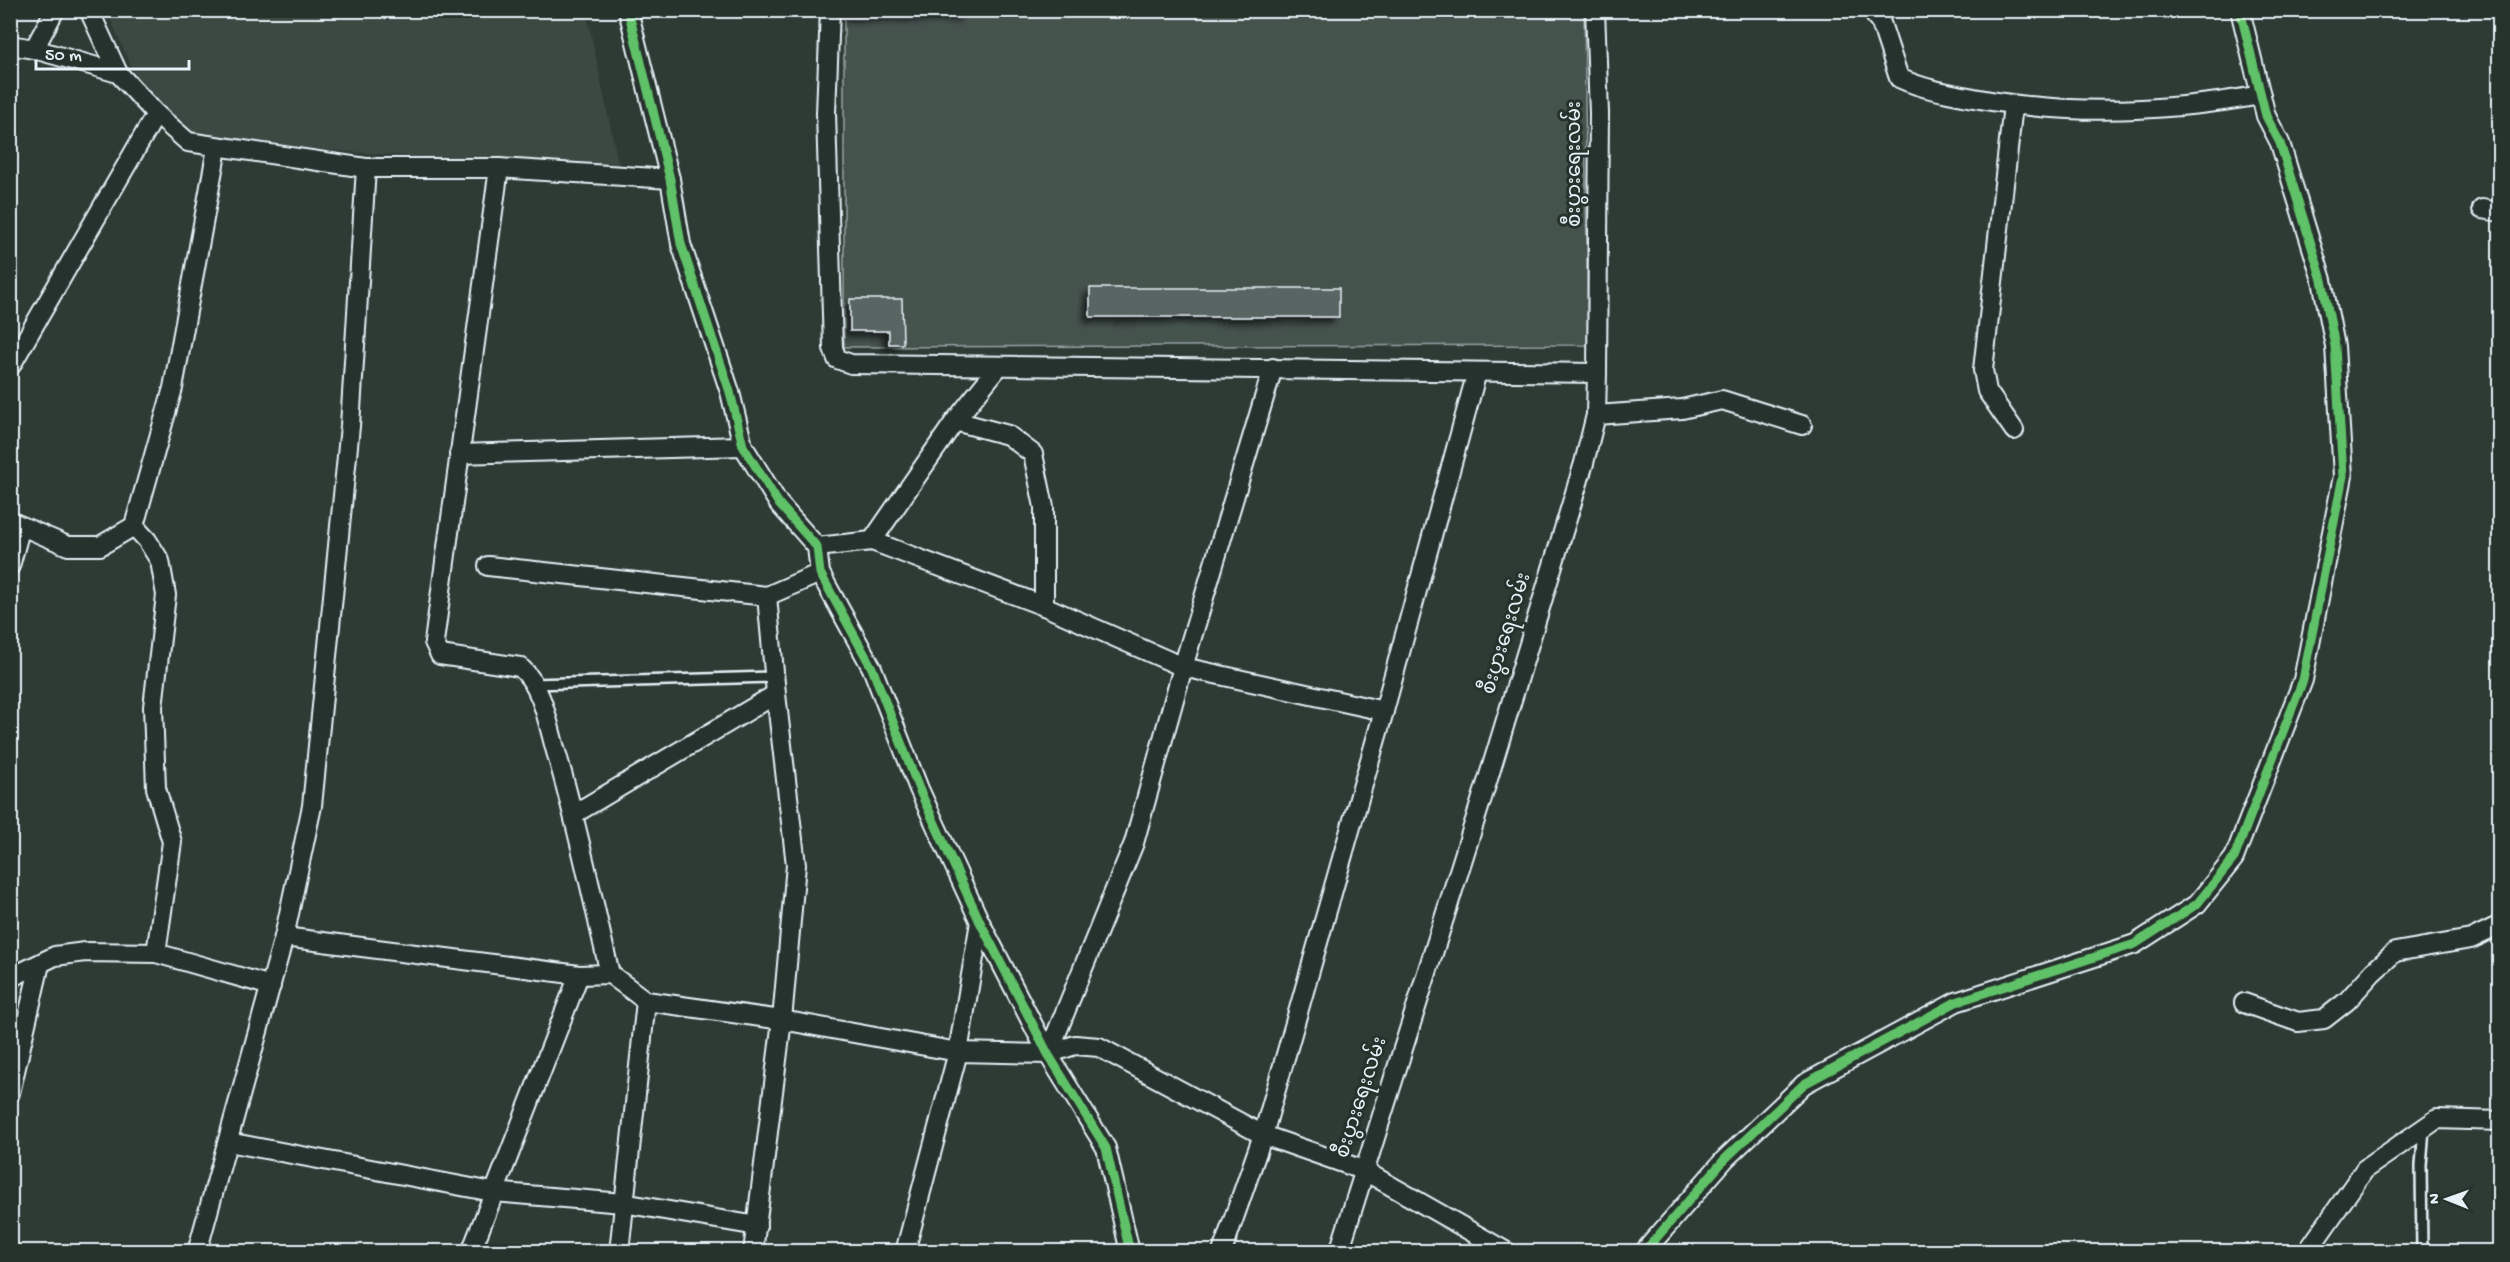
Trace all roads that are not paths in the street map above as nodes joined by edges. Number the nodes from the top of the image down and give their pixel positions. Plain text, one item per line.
1 (55, 10) edge
2 (89, 10) edge
3 (628, 10) edge
4 (830, 10) edge
5 (1595, 10) edge
6 (1871, 10) edge
7 (2240, 10) edge
8 (10, 45) edge
9 (34, 49) junction
10 (118, 73) junction
11 (2261, 95) junction
12 (2013, 105) junction
13 (156, 114) junction
14 (217, 148) junction
15 (366, 168) junction
16 (499, 168) junction
17 (670, 179) junction
18 (999, 366) junction
19 (10, 367) edge
20 (1273, 368) junction
21 (1477, 372) junction
22 (1597, 373) junction
23 (1596, 415) junction
24 (955, 421) junction
25 (1802, 424) dead end
26 (2014, 430) dead end
27 (743, 446) junction
28 (459, 454) junction
29 (16, 523) edge
30 (134, 526) junction
31 (872, 541) junction
32 (818, 547) junction
33 (10, 566) edge
34 (488, 566) dead end
35 (820, 573) junction
36 (767, 596) junction
37 (1044, 606) junction
38 (1184, 667) junction
39 (533, 684) junction
40 (775, 686) junction
41 (1384, 711) junction
42 (574, 814) junction
43 (980, 922) junction
44 (2499, 926) edge
45 (284, 937) junction
46 (156, 953) junction
47 (40, 964) junction
48 (610, 974) junction
49 (579, 975) junction
50 (10, 978) edge
51 (271, 986) junction
52 (646, 1001) junction
53 (2244, 1003) dead end
54 (782, 1020) junction
55 (958, 1052) junction
56 (1048, 1054) junction
57 (10, 1093) edge
58 (2499, 1121) edge
59 (2424, 1129) junction
60 (1263, 1135) junction
61 (228, 1142) junction
62 (1363, 1170) junction
63 (493, 1192) junction
64 (623, 1203) junction
65 (757, 1226) junction
66 (197, 1251) edge
67 (471, 1251) edge
68 (619, 1251) edge
69 (753, 1251) edge
70 (905, 1251) edge
71 (1130, 1251) edge
72 (1222, 1251) edge
73 (1339, 1251) edge
74 (1507, 1251) edge
75 (1644, 1251) edge
76 (2307, 1251) edge
77 (2422, 1251) edge

1 - 9 street
2 - 10 street
3 - 17 street
4 - 18 street
5 - 22 street, စီးပွားရေးလမ်း
6 - 12 street
7 - 11 street
8 - 9 street
9 - 10 street
10 - 13 street
11 - 12 street
11 - 75 street
12 - 26 street
13 - 14 street
13 - 19 street
14 - 15 street
14 - 30 street
15 - 16 street
15 - 45 street
16 - 17 street
16 - 28 street
17 - 27 street
18 - 20 street
18 - 24 street
20 - 21 street
20 - 38 street
21 - 22 street
21 - 41 street
22 - 23 street, စီးပွားရေးလမ်း
23 - 25 street
23 - 62 street, စီးပွားရေးလမ်း
24 - 31 street
24 - 37 street
27 - 28 street
27 - 32 street
28 - 39 street
29 - 30 street
29 - 33 street
30 - 46 street
31 - 32 street
31 - 37 street
32 - 35 street
34 - 36 street
35 - 36 street
35 - 43 street
36 - 40 street
37 - 38 street
38 - 41 street
38 - 56 street
39 - 40 lane
39 - 42 street
40 - 42 street
40 - 54 street
41 - 60 street
42 - 48 street
43 - 55 street
43 - 56 street
44 - 53 street
45 - 49 street
45 - 51 street
46 - 47 street
46 - 51 street
47 - 50 street
47 - 57 street
48 - 49 street
48 - 52 street
49 - 63 street
51 - 61 street
52 - 54 street
52 - 64 street
54 - 55 street
54 - 65 street
55 - 56 street
55 - 70 street
56 - 60 street
56 - 71 street
58 - 59 street
59 - 76 street
59 - 77 lane
60 - 62 street
60 - 72 street
61 - 63 street
61 - 66 street
62 - 73 street, စီးပွားရေးလမ်း
62 - 74 street
63 - 64 street
63 - 67 street
64 - 65 street
64 - 68 street
65 - 69 street

